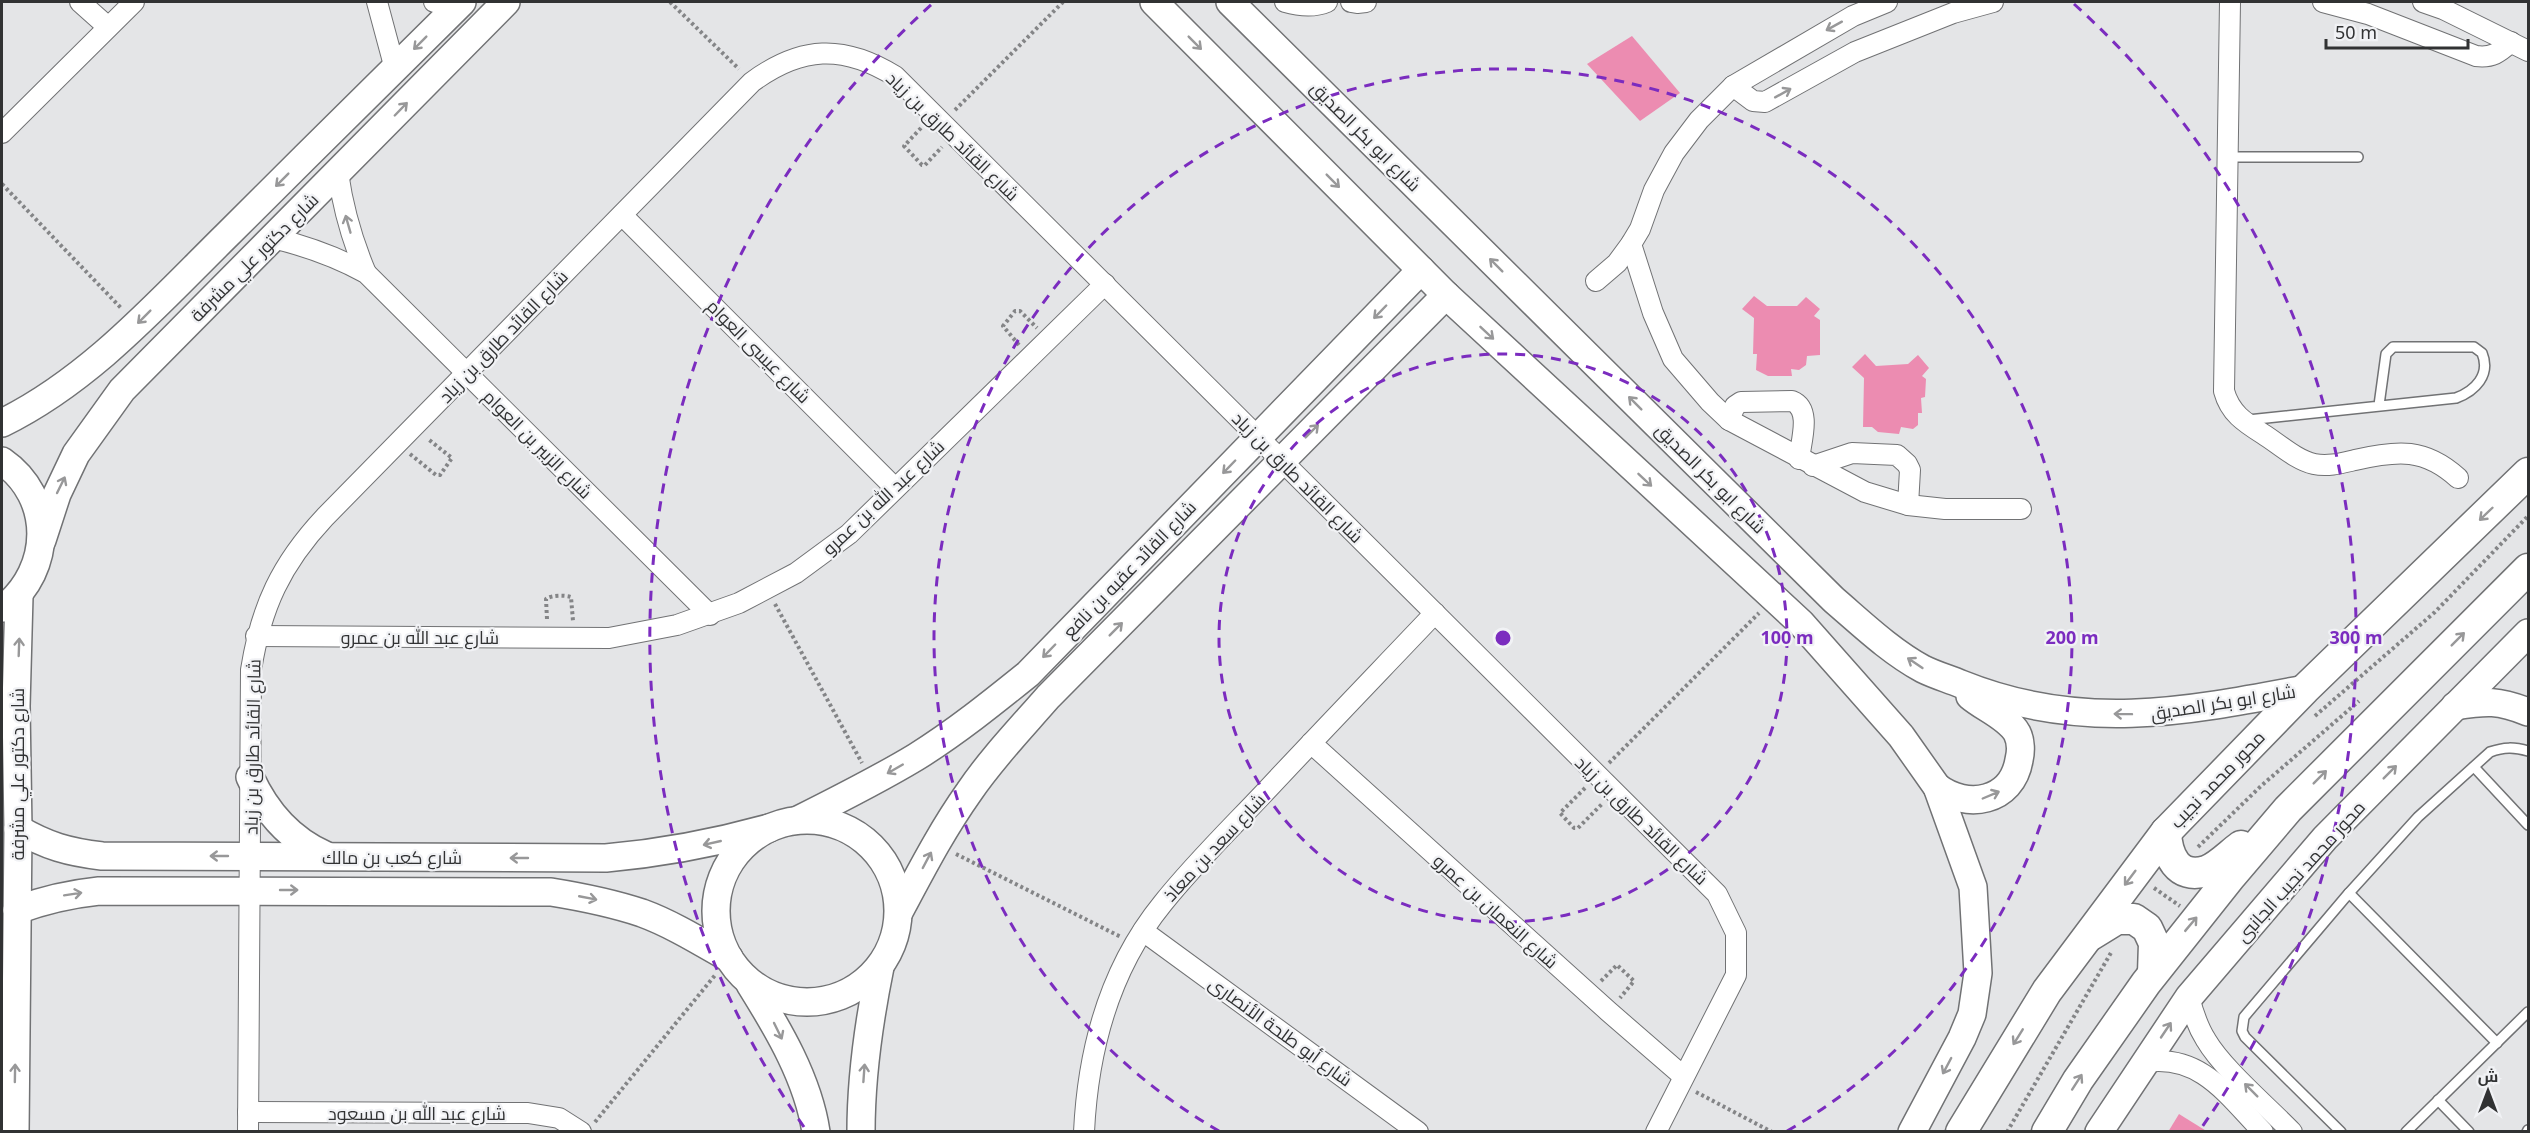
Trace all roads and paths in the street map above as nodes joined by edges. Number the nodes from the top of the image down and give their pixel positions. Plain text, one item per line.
1 (80, 2) edge
2 (134, 2) edge
3 (377, 2) edge
4 (506, 2) edge
5 (670, 2) edge
6 (1063, 2) edge
7 (1154, 2) edge
8 (1230, 2) edge
9 (1285, 2) edge
10 (1328, 2) edge
11 (1351, 2) edge
12 (1366, 2) edge
13 (1887, 2) edge
14 (1993, 2) edge
15 (2230, 2) edge
16 (2323, 2) edge
17 (2423, 2) edge
18 (451, 3) edge
19 (108, 27) junction
20 (2511, 42) junction
21 (2529, 51) edge
22 (395, 69) junction
23 (752, 82) junction
24 (1733, 86) junction
25 (352, 110) junction
26 (944, 124) junction
27 (2, 133) edge
28 (377, 134) junction
29 (2227, 157) junction
30 (2358, 158) dead end
31 (338, 173) junction
32 (2, 184) edge
33 (622, 214) junction
34 (273, 238) junction
35 (1631, 244) junction
36 (1420, 270) junction
37 (366, 273) junction
38 (1596, 281) dead end
39 (1105, 284) junction
40 (1446, 295) junction
41 (137, 324) junction
42 (1048, 339) junction
43 (1031, 356) junction
44 (466, 373) junction
45 (2379, 405) junction
46 (1729, 420) junction
47 (2243, 421) junction
48 (2, 423) edge
49 (414, 427) junction
50 (1259, 436) junction
51 (397, 443) junction
52 (1282, 460) junction
53 (2, 461) edge
54 (1806, 462) junction
55 (2529, 473) edge
56 (2458, 478) dead end
57 (895, 488) junction
58 (1908, 505) junction
59 (2021, 509) dead end
60 (2529, 516) edge
61 (42, 540) junction
62 (2529, 569) edge
63 (767, 590) junction
64 (1773, 599) junction
65 (10, 603) edge
66 (1435, 614) junction
67 (710, 615) junction
68 (2529, 633) edge
69 (256, 636) junction
70 (548, 638) junction
71 (574, 638) junction
72 (1949, 679) junction
73 (2305, 689) junction
74 (2362, 699) dead end
75 (2455, 706) junction
76 (2529, 712) edge
77 (2307, 723) dead end
78 (1311, 743) junction
79 (2529, 751) edge
80 (2474, 767) junction
81 (1597, 776) junction
82 (250, 777) junction
83 (872, 782) junction
84 (1937, 787) junction
85 (1613, 793) junction
86 (2288, 809) junction
87 (798, 820) junction
88 (2529, 825) edge
89 (769, 828) junction
90 (18, 829) junction
91 (2166, 832) junction
92 (936, 843) junction
93 (2193, 852) dead end
94 (249, 856) junction
95 (329, 856) junction
96 (249, 890) junction
97 (2349, 893) junction
98 (17, 910) junction
99 (899, 912) junction
100 (1139, 937) junction
101 (2083, 940) junction
102 (2115, 946) dead end
103 (729, 958) junction
104 (880, 967) junction
105 (2153, 973) junction
106 (748, 981) junction
107 (1589, 994) junction
108 (2189, 997) junction
109 (1608, 1011) junction
110 (2529, 1012) edge
111 (2497, 1043) junction
112 (2146, 1062) junction
113 (1681, 1080) junction
114 (2438, 1100) junction
115 (2020, 1109) junction
116 (248, 1122) edge
117 (2037, 1122) edge
118 (588, 1127) edge
119 (15, 1131) edge
120 (816, 1131) edge
121 (861, 1131) edge
122 (1084, 1131) edge
123 (1418, 1131) edge
124 (1656, 1131) edge
125 (1772, 1131) edge
126 (1912, 1131) edge
127 (1961, 1131) edge
128 (2007, 1131) edge
129 (2099, 1131) edge
130 (2263, 1131) edge
131 (2292, 1131) edge
132 (2341, 1131) edge
133 (2406, 1131) edge
134 (2469, 1131) edge

1 - 19 street
2 - 19 street
3 - 22 street
28 -> 4 street, شارع دكتور علي مشرفة
5 - 23 path
6 - 26 path
7 -> 36 street
72 -> 8 street, شارع ابو بكر الصديق
9 - 10 street
11 - 12 street
13 -> 24 street
24 -> 14 street
15 - 29 street
16 - 20 street
17 - 20 street
18 -> 22 street, شارع دكتور علي مشرفة
19 - 27 street
20 - 21 street
22 - 25 street, شارع دكتور علي مشرفة
23 - 26 street, شارع القائد طارق بن زياد
23 - 33 street, شارع القائد طارق بن زياد
24 - 35 street
25 - 28 street
25 -> 41 street, شارع دكتور علي مشرفة
26 - 26 path
26 - 39 street, شارع القائد طارق بن زياد
28 - 31 street, شارع دكتور علي مشرفة
29 - 30 lane
29 - 47 street
31 - 34 street, شارع دكتور علي مشرفة
37 -> 31 street, شارع الزبير بن العوام
32 - 41 path
33 - 44 street, شارع القائد طارق بن زياد
33 - 57 street, شارع عيسى العوام
34 - 37 street, شارع الزبير بن العوام
61 -> 34 street, شارع دكتور علي مشرفة
35 - 38 street
35 - 46 street
36 - 40 street
36 -> 50 street, شارع القائد عقبه بن نافع
37 - 44 street, شارع الزبير بن العوام
39 - 42 street, شارع عبد الله بن عمرو
39 - 50 street, شارع القائد طارق بن زياد
52 -> 40 street, شارع القائد عقبه بن نافع
40 -> 64 street
41 - 48 street, شارع دكتور علي مشرفة
42 - 43 street, شارع عبد الله بن عمرو
42 - 43 path
43 - 57 street, شارع عبد الله بن عمرو
44 - 49 street, شارع القائد طارق بن زياد
44 - 67 street, شارع الزبير بن العوام
45 - 45 lane
45 - 47 lane
46 - 54 street
46 - 54 street
47 - 56 street
49 - 51 street, شارع القائد طارق بن زياد
49 - 51 path
50 - 52 street, شارع القائد طارق بن زياد
50 -> 83 street, شارع القائد عقبه بن نافع
51 - 69 street, شارع القائد طارق بن زياد
52 - 66 street, شارع القائد طارق بن زياد
92 -> 52 street, شارع القائد عقبه بن نافع
53 - 61 street
54 - 58 street
54 - 58 street
55 -> 73 main road, محور محمد نجيب
57 - 63 street, شارع عبد الله بن عمرو
58 - 59 street
60 - 77 path
61 - 65 street, شارع دكتور علي مشرفة
86 -> 62 main road
63 - 67 street, شارع عبد الله بن عمرو
63 - 83 path
64 - 81 path
64 - 84 street
90 -> 65 street, شارع دكتور علي مشرفة
66 - 78 street, شارع سعد بن معاذ
66 - 81 street, شارع القائد طارق بن زياد
67 - 71 street, شارع عبد الله بن عمرو
68 - 75 street, محور محمد نجيب الجانبى
69 - 70 street, شارع عبد الله بن عمرو
69 - 82 street, شارع القائد طارق بن زياد
70 - 71 street, شارع عبد الله بن عمرو
70 - 71 path
73 -> 72 street, شارع ابو بكر الصديق
84 -> 72 street
73 - 91 main road, محور محمد نجيب
74 - 93 path
75 - 76 street
108 -> 75 street, محور محمد نجيب الجانبى
78 - 100 street, شارع سعد بن معاذ
78 - 107 street, شارع النعمان بن عمرو
79 - 80 lane
80 - 88 lane
80 - 97 lane
81 - 85 street, شارع القائد طارق بن زياد
81 - 85 path
82 - 94 street, شارع القائد طارق بن زياد
82 - 95 street
83 - 87 street, شارع القائد عقبه بن نافع
84 -> 126 street
85 - 113 street, شارع القائد طارق بن زياد
86 - 91 main road
105 -> 86 main road
87 - 89 street
87 - 99 street
89 -> 95 street, شارع كعب بن مالك
89 - 103 street
94 -> 90 street, شارع كعب بن مالك
90 - 98 street, شارع دكتور علي مشرفة
91 -> 101 main road, محور محمد نجيب
99 -> 92 street, شارع القائد عقبه بن نافع
92 - 100 path
94 - 95 street, شارع كعب بن مالك
94 - 96 street, شارع القائد طارق بن زياد
98 -> 96 street, شارع كعب بن مالك
96 -> 103 street, شارع كعب بن مالك
96 - 116 street, شارع القائد طارق بن زياد
97 - 111 lane
97 - 132 lane
119 -> 98 street, شارع دكتور علي مشرفة
99 - 104 street
100 - 122 street, شارع سعد بن معاذ
100 - 123 street, شارع أبو طلحة الأنصارى
101 - 105 main road
101 -> 127 main road, محور محمد نجيب
102 - 115 path
103 - 106 street
103 - 118 path
104 - 106 street
121 -> 104 street
117 -> 105 main road
106 -> 120 street
107 - 109 street, شارع النعمان بن عمرو
107 - 109 path
112 -> 108 street, محور محمد نجيب الجانبى
131 -> 108 street
109 - 113 street, شارع النعمان بن عمرو
110 - 111 lane
111 - 114 lane
112 - 129 street, محور محمد نجيب الجانبى
112 - 130 street
113 - 124 street, شارع القائد طارق بن زياد
113 - 125 path
114 - 133 lane
114 - 134 lane
115 - 117 path
115 - 128 path
116 - 118 street, شارع عبد الله بن مسعود

